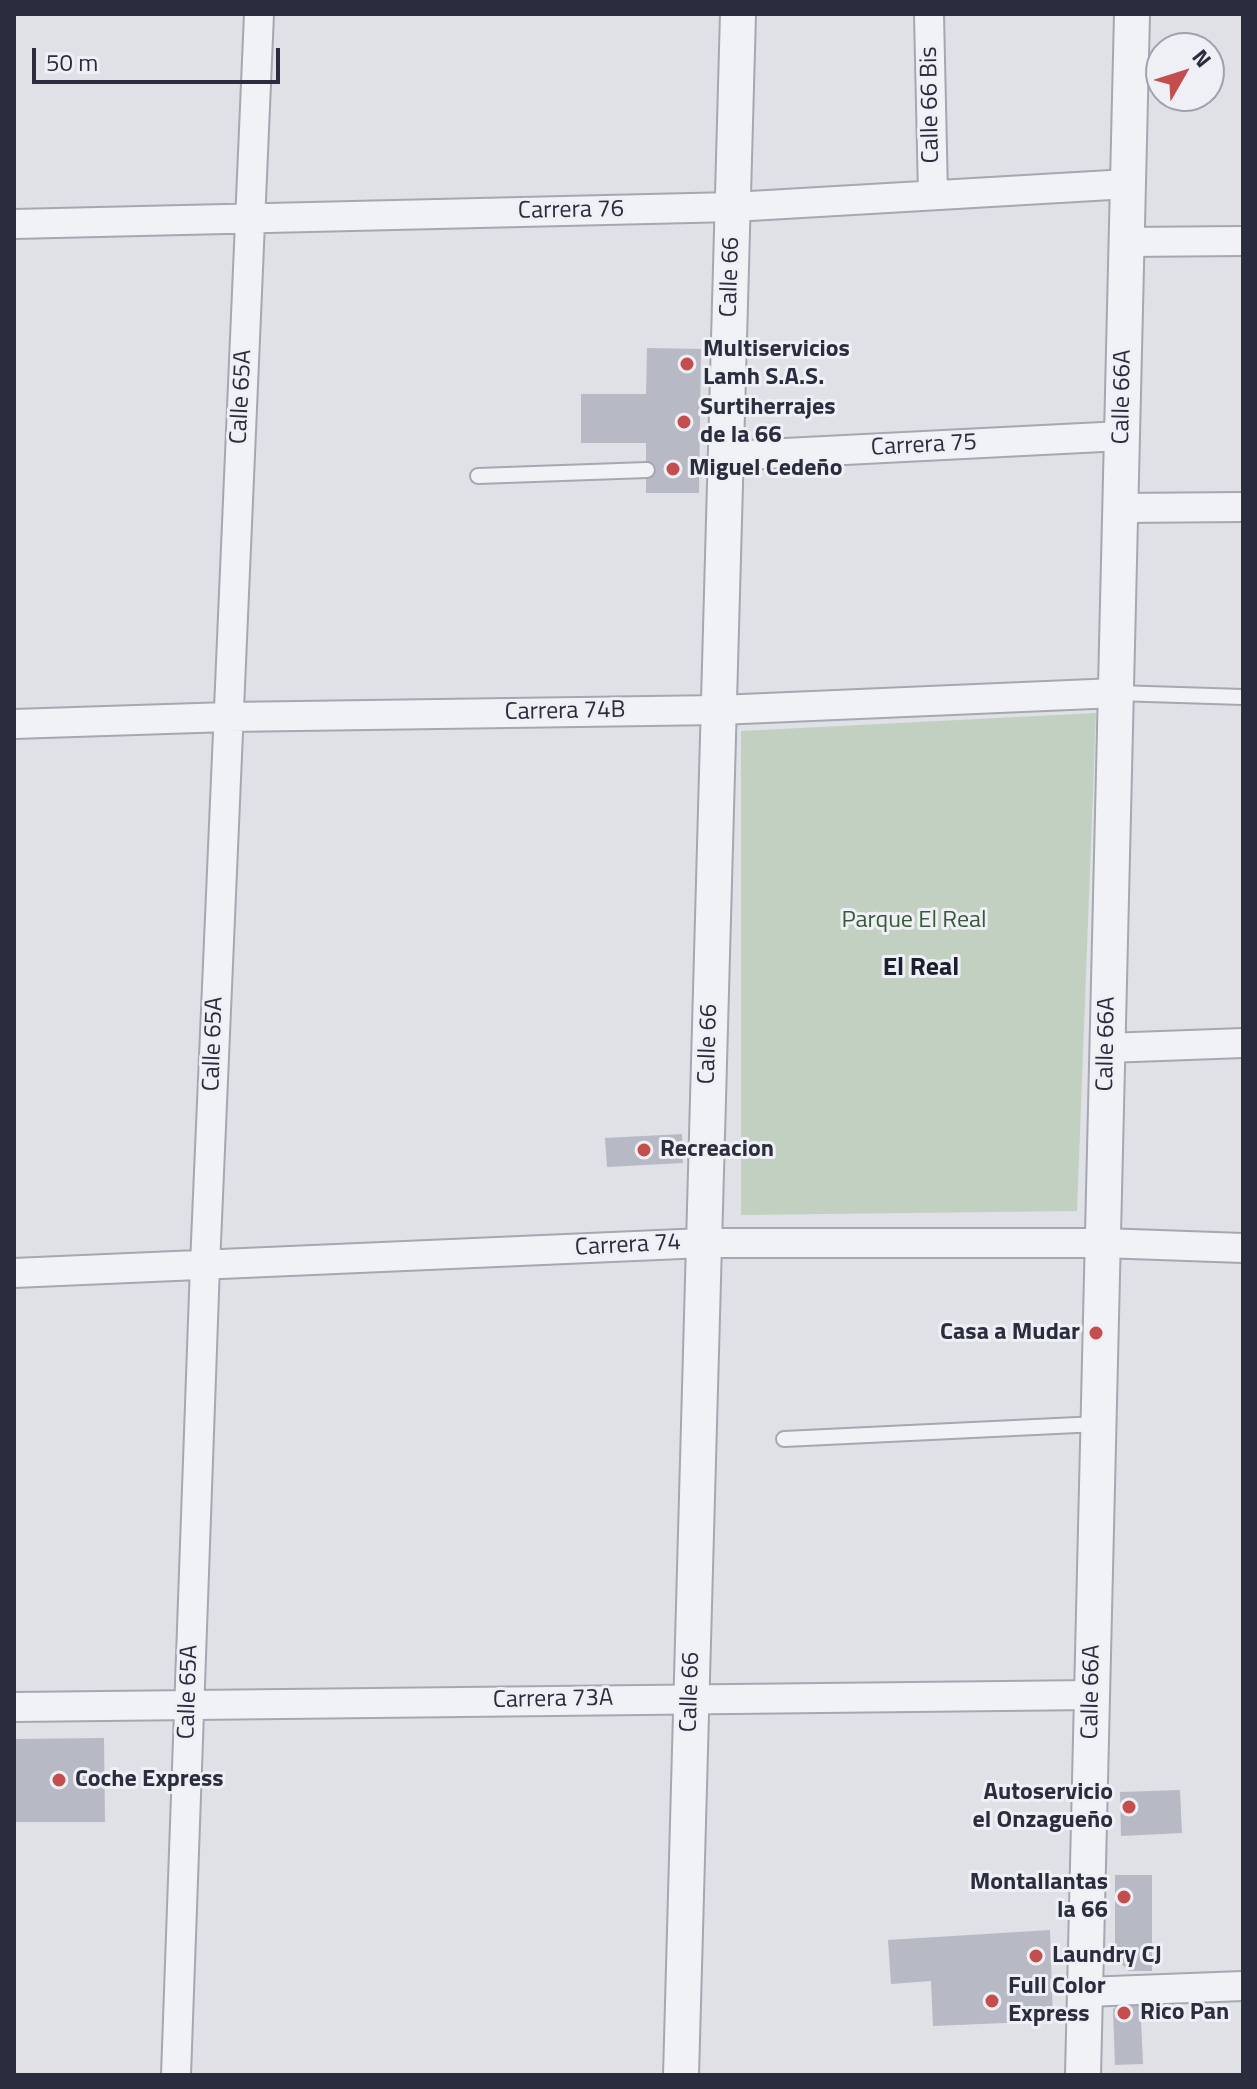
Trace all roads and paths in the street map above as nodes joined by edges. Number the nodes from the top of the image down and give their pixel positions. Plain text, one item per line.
1 (259, 14) edge
2 (738, 14) edge
3 (929, 14) edge
4 (1132, 14) edge
5 (1128, 184) junction
6 (933, 195) junction
7 (733, 207) junction
8 (251, 218) junction
9 (14, 224) edge
10 (1243, 241) edge
11 (1126, 242) junction
12 (1122, 436) junction
13 (717, 463) junction
14 (647, 470) dead end
15 (478, 476) dead end
16 (1243, 507) edge
17 (1120, 508) junction
18 (1116, 693) junction
19 (1243, 697) edge
20 (719, 710) junction
21 (228, 717) junction
22 (14, 724) edge
23 (1243, 1043) edge
24 (1107, 1048) junction
25 (704, 1243) junction
26 (1103, 1243) junction
27 (1243, 1248) edge
28 (205, 1265) junction
29 (14, 1273) edge
30 (1098, 1424) junction
31 (784, 1439) dead end
32 (1092, 1695) junction
33 (691, 1697) junction
34 (14, 1707) edge
35 (188, 1707) junction
36 (1243, 1986) edge
37 (1085, 1992) junction
38 (176, 2075) edge
39 (681, 2075) edge
40 (1083, 2075) edge

1 - 8 street, Calle 65A
2 - 7 street, Calle 66
3 - 6 street, Calle 66 Bis
4 - 5 street, Calle 66A
5 - 6 street, Carrera 76
5 - 11 street, Calle 66A
6 - 7 street, Carrera 76
7 - 8 street, Carrera 76
7 - 13 street, Calle 66
8 - 9 street, Carrera 76
8 - 21 street, Calle 65A
10 - 11 street
11 - 12 street, Calle 66A
12 - 13 street, Carrera 75
12 - 17 street, Calle 66A
13 - 20 street, Calle 66
14 - 15 lane
16 - 17 street
17 - 18 street, Calle 66A
18 - 19 lane
18 - 20 street, Carrera 74B
18 - 24 street, Calle 66A
20 - 21 street, Carrera 74B
20 - 25 street, Calle 66
21 - 22 street, Carrera 74B
21 - 28 street, Calle 65A
23 - 24 street
24 - 26 street, Calle 66A
25 - 26 street, Carrera 74
25 - 28 street, Carrera 74
25 - 33 street, Calle 66
26 - 27 street, Carrera 74
26 - 30 street, Calle 66A
28 - 29 street, Carrera 74
28 - 35 street, Calle 65A
30 - 31 lane
30 - 32 street, Calle 66A
32 - 33 street, Carrera 73A
32 - 37 street, Calle 66A
33 - 35 street, Carrera 73A
33 - 39 street, Calle 66
34 - 35 street, Carrera 73A
35 - 38 street, Calle 65A
36 - 37 street
37 - 40 street, Calle 66A

